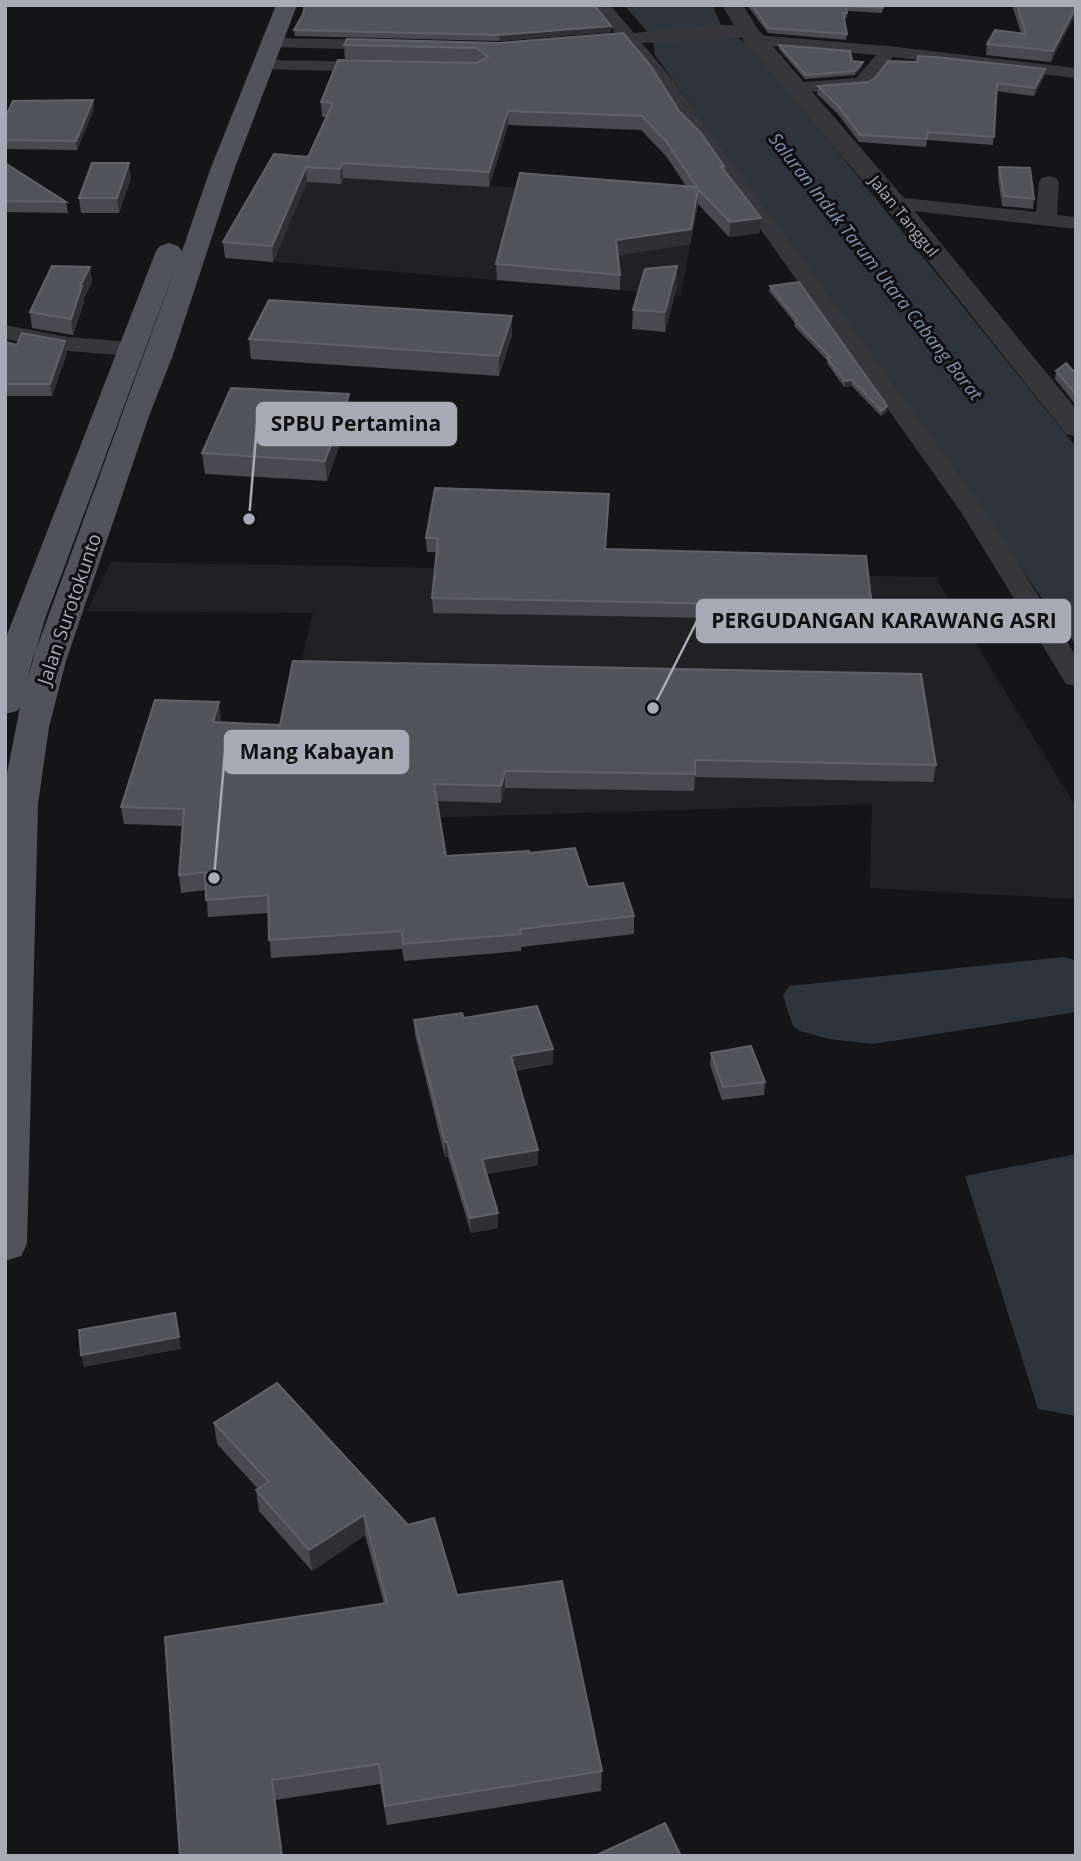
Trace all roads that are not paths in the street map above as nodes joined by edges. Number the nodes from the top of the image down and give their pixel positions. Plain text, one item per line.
1 (265, 5) edge
2 (287, 5) edge
3 (601, 5) edge
4 (732, 5) edge
5 (744, 35) junction
6 (629, 38) junction
7 (593, 42) edge
8 (408, 46) edge
9 (888, 51) junction
10 (269, 54) junction
11 (402, 68) edge
12 (1076, 73) edge
13 (798, 87) junction
14 (1049, 181) dead end
15 (895, 203) junction
16 (1046, 219) junction
17 (1076, 223) edge
18 (5, 332) edge
19 (130, 349) junction
20 (1076, 428) edge
21 (1076, 678) edge
22 (5, 704) edge
23 (5, 1244) edge

1 - 19 main road, Jalan Surotokunto
2 - 10 main road, Jalan Surotokunto
3 - 6 street
4 - 5 street, Jalan Tanggul
5 - 6 street
5 - 9 street
5 - 13 street, Jalan Tanggul
6 - 7 street
6 - 21 street
8 - 10 street
9 - 12 street
9 - 13 street
10 - 11 street
10 - 23 main road, Jalan Surotokunto
13 - 15 street, Jalan Tanggul
14 - 16 street
15 - 16 street
15 - 20 street, Jalan Tanggul
16 - 17 street
18 - 19 street
19 - 22 main road, Jalan Surotokunto

